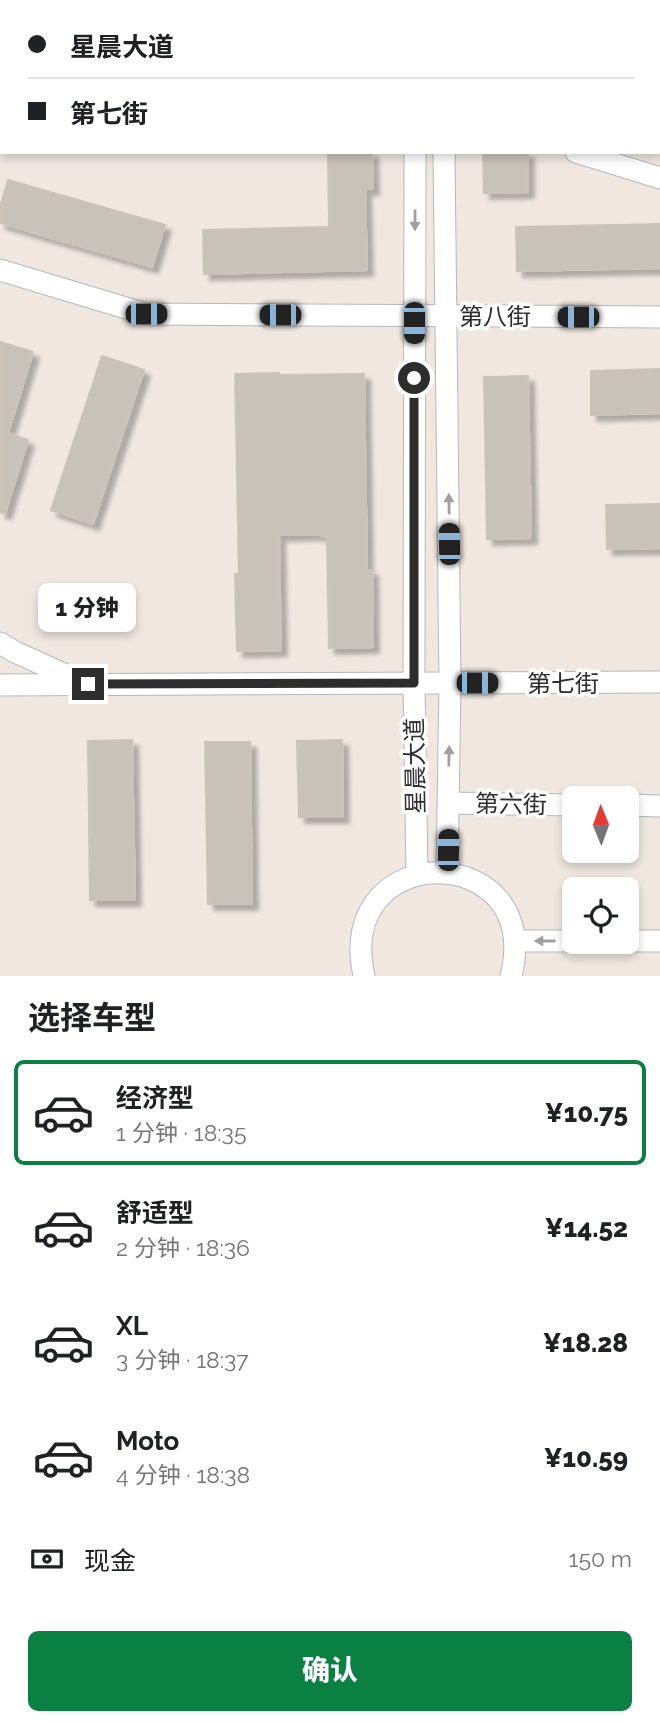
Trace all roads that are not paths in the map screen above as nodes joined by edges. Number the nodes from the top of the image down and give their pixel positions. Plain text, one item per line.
1 (415, 154) edge
2 (444, 154) edge
3 (582, 154) edge
4 (660, 178) edge
5 (0, 270) edge
6 (414, 316) junction
7 (660, 317) edge
8 (0, 643) edge
9 (660, 682) edge
10 (414, 683) junction
11 (450, 683) junction
12 (88, 684) junction
13 (0, 685) edge
14 (449, 803) junction
15 (562, 805) edge
16 (639, 805) edge
17 (660, 806) edge
18 (447, 873) junction
19 (416, 875) junction
20 (515, 941) junction
21 (562, 941) edge
22 (639, 941) edge
23 (660, 941) edge
24 (364, 976) edge
25 (511, 976) edge

1 -> 6 street, 星晨大道
11 -> 2 street, 星晨大道
3 - 4 street
5 - 6 street, 第八街
6 - 7 street, 第八街
6 - 10 street, 星晨大道
8 - 12 street, 第七街
9 - 11 street, 第七街
10 - 11 street, 第七街
10 - 12 street, 第七街
10 - 19 street, 星晨大道
14 -> 11 street, 星晨大道
12 - 13 street, 第七街
14 - 15 street, 第六街
14 - 18 street, 星晨大道
16 - 17 street
18 - 19 street
18 - 20 street
19 - 24 street
21 -> 20 street
20 - 25 street
22 - 23 street

